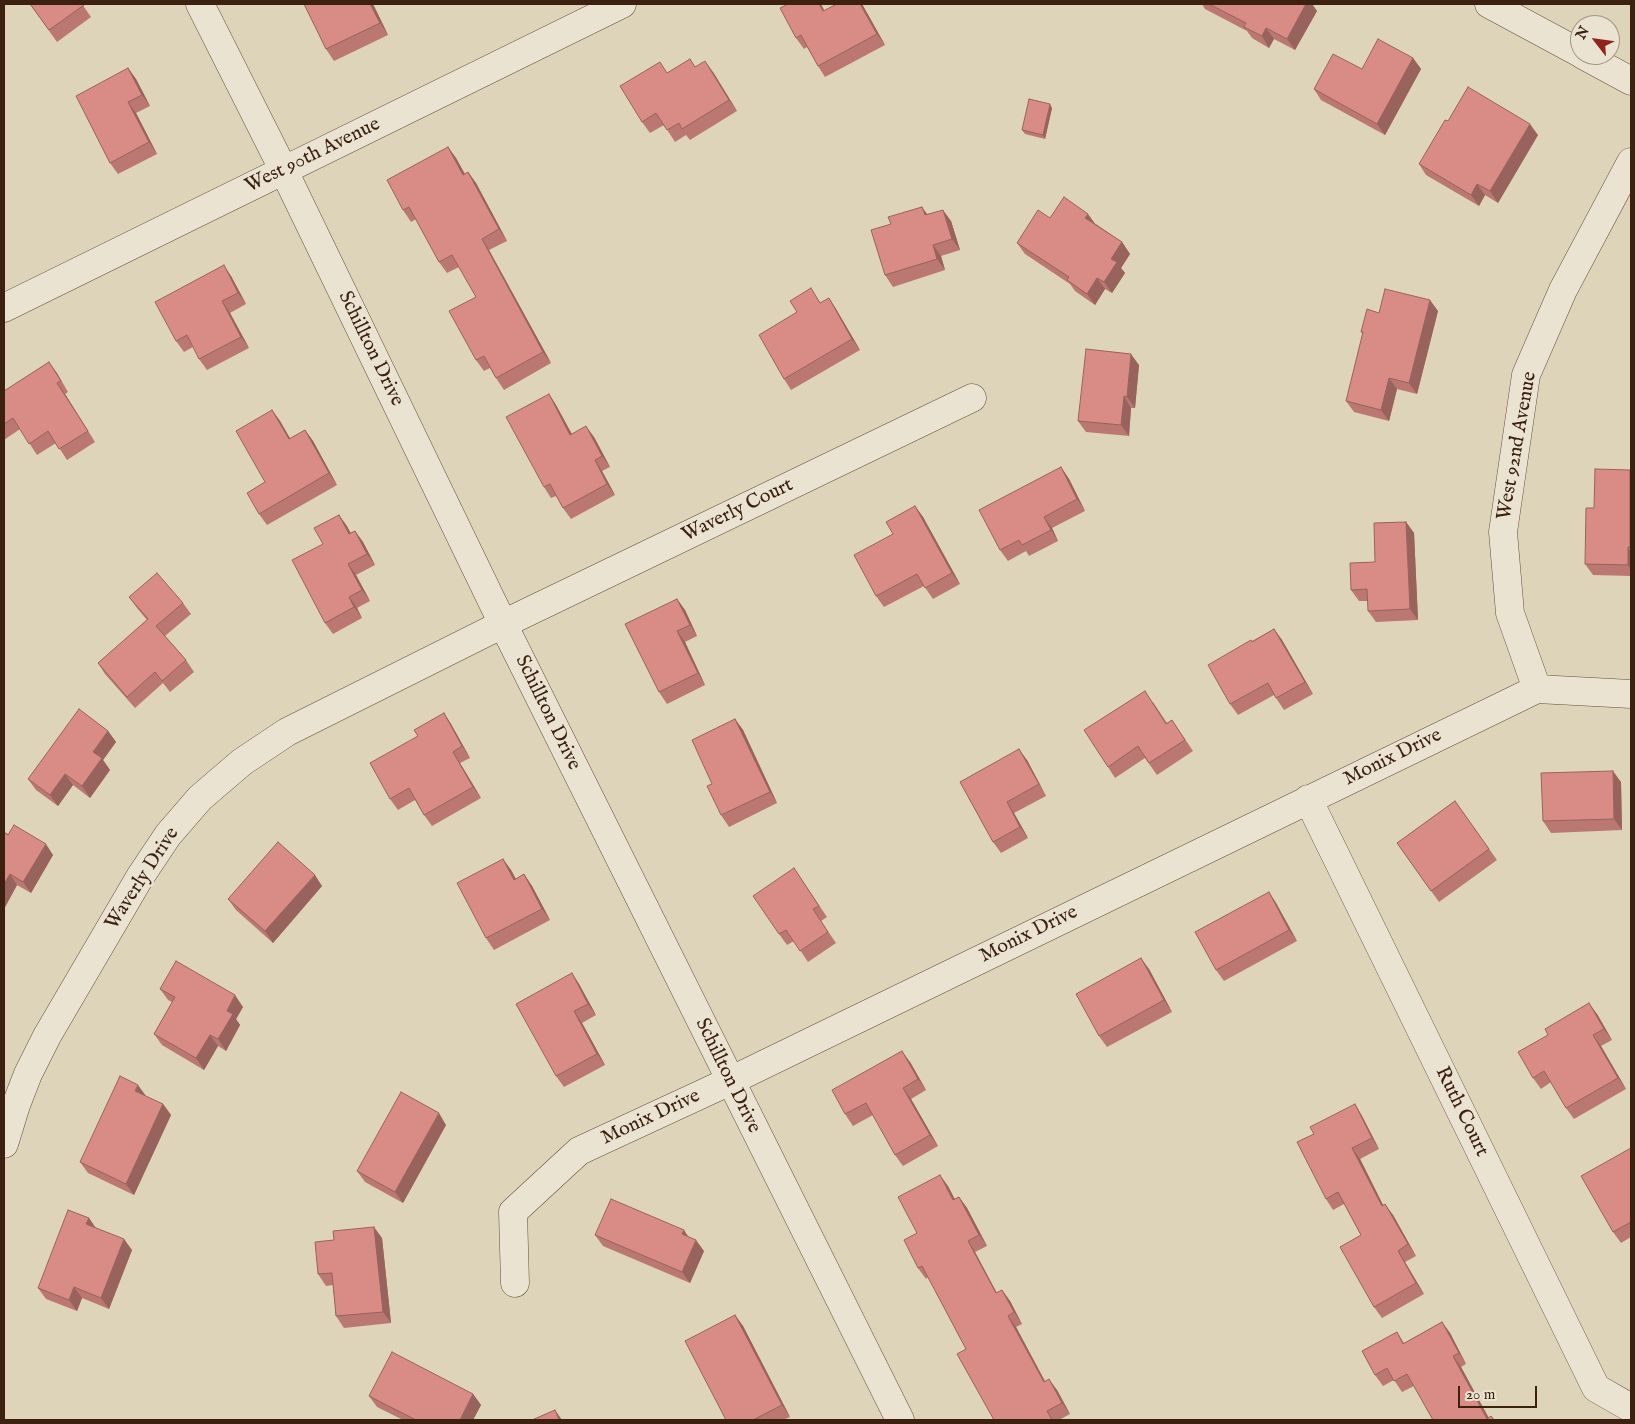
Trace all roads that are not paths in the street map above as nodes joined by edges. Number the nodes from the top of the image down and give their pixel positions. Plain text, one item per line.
1 (200, 4) edge
2 (622, 4) edge
3 (1488, 4) edge
4 (1570, 48) edge
5 (1601, 65) edge
6 (1631, 81) edge
7 (1631, 162) edge
8 (284, 171) junction
9 (4, 308) edge
10 (972, 398) dead end
11 (503, 624) junction
12 (1537, 689) junction
13 (1631, 694) edge
14 (1308, 799) junction
15 (730, 1081) junction
16 (4, 1144) edge
17 (515, 1283) dead end
18 (1631, 1408) edge
19 (900, 1420) edge

1 - 8 street, Schillton Drive
2 - 8 street, West 90th Avenue
3 - 4 street
5 - 6 street
7 - 12 street, West 92nd Avenue
8 - 9 street, West 90th Avenue
8 - 11 street, Schillton Drive
10 - 11 street, Waverly Court
11 - 15 street, Schillton Drive
11 - 16 street, Waverly Drive
12 - 13 street, Monix Drive
12 - 14 street, Monix Drive
14 - 15 street, Monix Drive
14 - 18 street, Ruth Court
15 - 17 street, Monix Drive
15 - 19 street, Schillton Drive

